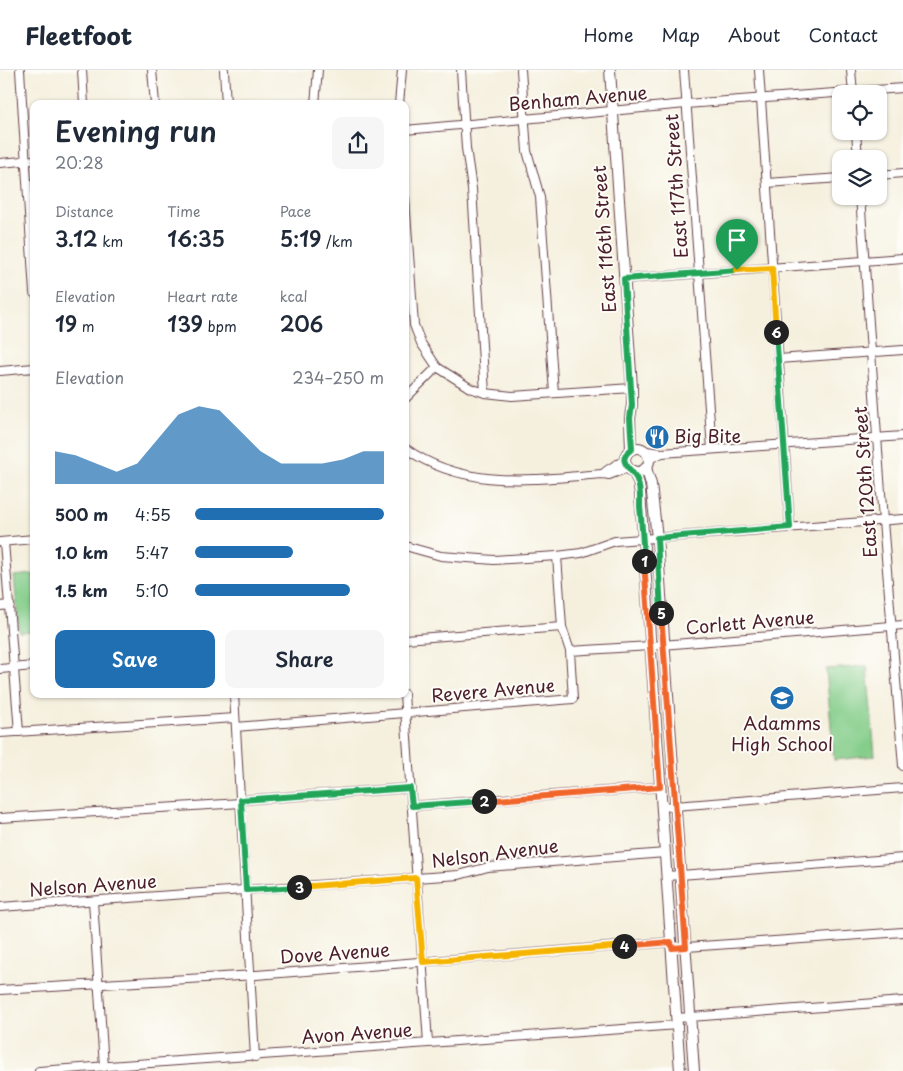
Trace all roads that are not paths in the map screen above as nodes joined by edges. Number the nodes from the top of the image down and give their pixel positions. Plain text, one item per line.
1 (20, 70) edge
2 (82, 70) edge
3 (152, 70) edge
4 (224, 70) edge
5 (318, 70) edge
6 (402, 70) edge
7 (461, 70) edge
8 (521, 70) edge
9 (610, 70) edge
10 (684, 70) edge
11 (759, 70) edge
12 (851, 70) edge
13 (852, 85) edge
14 (903, 88) edge
15 (887, 90) edge
16 (832, 95) edge
17 (84, 100) edge
18 (155, 100) edge
19 (226, 100) edge
20 (315, 100) edge
21 (399, 100) edge
22 (761, 100) junction
23 (686, 104) junction
24 (613, 111) junction
25 (525, 118) junction
26 (464, 124) junction
27 (409, 128) edge
28 (30, 160) edge
29 (0, 163) edge
30 (903, 174) edge
31 (887, 175) edge
32 (832, 179) edge
33 (767, 183) junction
34 (861, 205) edge
35 (409, 254) edge
36 (903, 258) edge
37 (865, 261) junction
38 (772, 268) junction
39 (698, 273) junction
40 (624, 279) junction
41 (903, 350) edge
42 (871, 352) junction
43 (778, 359) junction
44 (437, 367) junction
45 (30, 368) edge
46 (0, 371) edge
47 (632, 388) junction
48 (485, 393) junction
49 (554, 393) junction
50 (409, 395) edge
51 (903, 436) edge
52 (877, 438) junction
53 (785, 444) junction
54 (712, 449) junction
55 (409, 451) edge
56 (643, 455) junction
57 (628, 467) junction
58 (903, 519) edge
59 (883, 521) junction
60 (790, 527) junction
61 (657, 538) junction
62 (30, 539) edge
63 (642, 539) junction
64 (2, 542) edge
65 (409, 547) edge
66 (557, 556) junction
67 (10, 605) junction
68 (0, 606) edge
69 (903, 625) edge
70 (562, 626) junction
71 (892, 626) junction
72 (409, 639) edge
73 (663, 645) junction
74 (650, 646) junction
75 (570, 650) junction
76 (30, 666) edge
77 (15, 668) junction
78 (0, 669) edge
79 (234, 698) edge
80 (404, 698) edge
81 (406, 713) junction
82 (901, 717) edge
83 (235, 722) junction
84 (19, 732) junction
85 (0, 733) edge
86 (903, 766) edge
87 (660, 787) junction
88 (410, 788) junction
89 (903, 788) edge
90 (241, 801) junction
91 (412, 806) junction
92 (675, 806) junction
93 (662, 807) junction
94 (0, 818) edge
95 (665, 853) junction
96 (903, 858) edge
97 (680, 875) junction
98 (666, 876) junction
99 (416, 878) junction
100 (246, 890) junction
101 (93, 901) junction
102 (0, 907) edge
103 (903, 932) edge
104 (671, 945) junction
105 (686, 947) junction
106 (423, 962) junction
107 (250, 975) junction
108 (98, 984) junction
109 (0, 990) edge
110 (903, 1001) edge
111 (690, 1017) junction
112 (677, 1022) junction
113 (428, 1043) junction
114 (256, 1057) junction
115 (104, 1067) junction
116 (39, 1071) edge
117 (680, 1071) edge
118 (694, 1071) edge

1 - 28 street
2 - 17 street
3 - 18 street
4 - 19 street
5 - 20 street
6 - 21 street
7 - 26 street
8 - 25 street
9 - 24 main road, East 116th Street
10 - 23 street, East 117th Street
11 - 22 street
12 - 13 street
14 - 15 street, Benham Avenue
16 - 22 street, Benham Avenue
22 - 23 street, Benham Avenue
22 - 33 street
23 - 24 street, Benham Avenue
23 - 39 street, East 117th Street
24 - 25 street, Benham Avenue
24 - 40 main road, East 116th Street
25 - 26 street, Benham Avenue
25 - 49 street
26 - 27 street, Benham Avenue
26 - 48 street
28 - 29 street
30 - 31 street
32 - 33 street
33 - 38 street
34 - 37 street, East 120th Street
35 - 44 street
36 - 37 street
37 - 38 street
37 - 42 street, East 120th Street
38 - 39 street
38 - 43 street
39 - 40 street
39 - 54 street, East 117th Street
40 - 47 main road, East 116th Street
41 - 42 street
42 - 43 street
42 - 52 street, East 120th Street
43 - 53 street
44 - 48 street
44 - 50 street
45 - 46 street
47 - 49 street
47 - 56 main road, East 116th Street
48 - 49 street
51 - 52 street
52 - 53 street
52 - 59 street, East 120th Street
53 - 54 street
53 - 60 street
54 - 56 street
55 - 57 street
56 - 57 main road
56 - 57 main road
56 - 61 main road, East 116th Street
57 - 63 main road
58 - 59 street
59 - 60 street
59 - 71 street, East 120th Street
60 - 61 street
61 - 63 street
61 - 73 main road, East 116th Street
62 - 64 street
63 - 66 street
63 - 74 main road
64 - 67 street
65 - 66 street
66 - 70 street
67 - 68 street
67 - 77 street
69 - 71 street, Corlett Avenue
70 - 72 street
70 - 75 street
71 - 73 street, Corlett Avenue
71 - 82 street, East 120th Street
73 - 74 street, Corlett Avenue
73 - 92 main road, East 116th Street
74 - 75 street, Corlett Avenue
74 - 87 main road
75 - 81 street, Revere Avenue
76 - 77 street
77 - 78 street
77 - 84 street
79 - 83 street
80 - 81 street
81 - 83 street, Revere Avenue
81 - 88 street
82 - 86 street, East 120th Street
83 - 84 street, Revere Avenue
83 - 90 street
84 - 85 street, Revere Avenue
87 - 91 street
87 - 93 main road
88 - 90 street
88 - 91 street
89 - 92 street
90 - 94 street
90 - 100 street
91 - 99 street
92 - 93 street
92 - 97 main road, East 116th Street
93 - 95 main road
95 - 98 main road
95 - 99 street, Nelson Avenue
96 - 97 street
97 - 98 street
97 - 105 main road, East 116th Street
98 - 104 main road
99 - 100 street, Nelson Avenue
99 - 106 street
100 - 101 street, Nelson Avenue
100 - 107 street
101 - 102 street, Nelson Avenue
101 - 108 street
103 - 105 street, Dove Avenue
104 - 105 street, Dove Avenue
104 - 106 street, Dove Avenue
104 - 112 main road
105 - 111 main road, East 116th Street
106 - 107 street, Dove Avenue
106 - 113 street
107 - 108 street, Dove Avenue
107 - 114 street
108 - 109 street, Dove Avenue
108 - 115 street
110 - 111 street, Avon Avenue
111 - 112 street, Avon Avenue
111 - 118 main road, East 116th Street
112 - 113 street, Avon Avenue
112 - 117 main road
113 - 114 street, Avon Avenue
114 - 115 street, Avon Avenue
115 - 116 street, Avon Avenue

